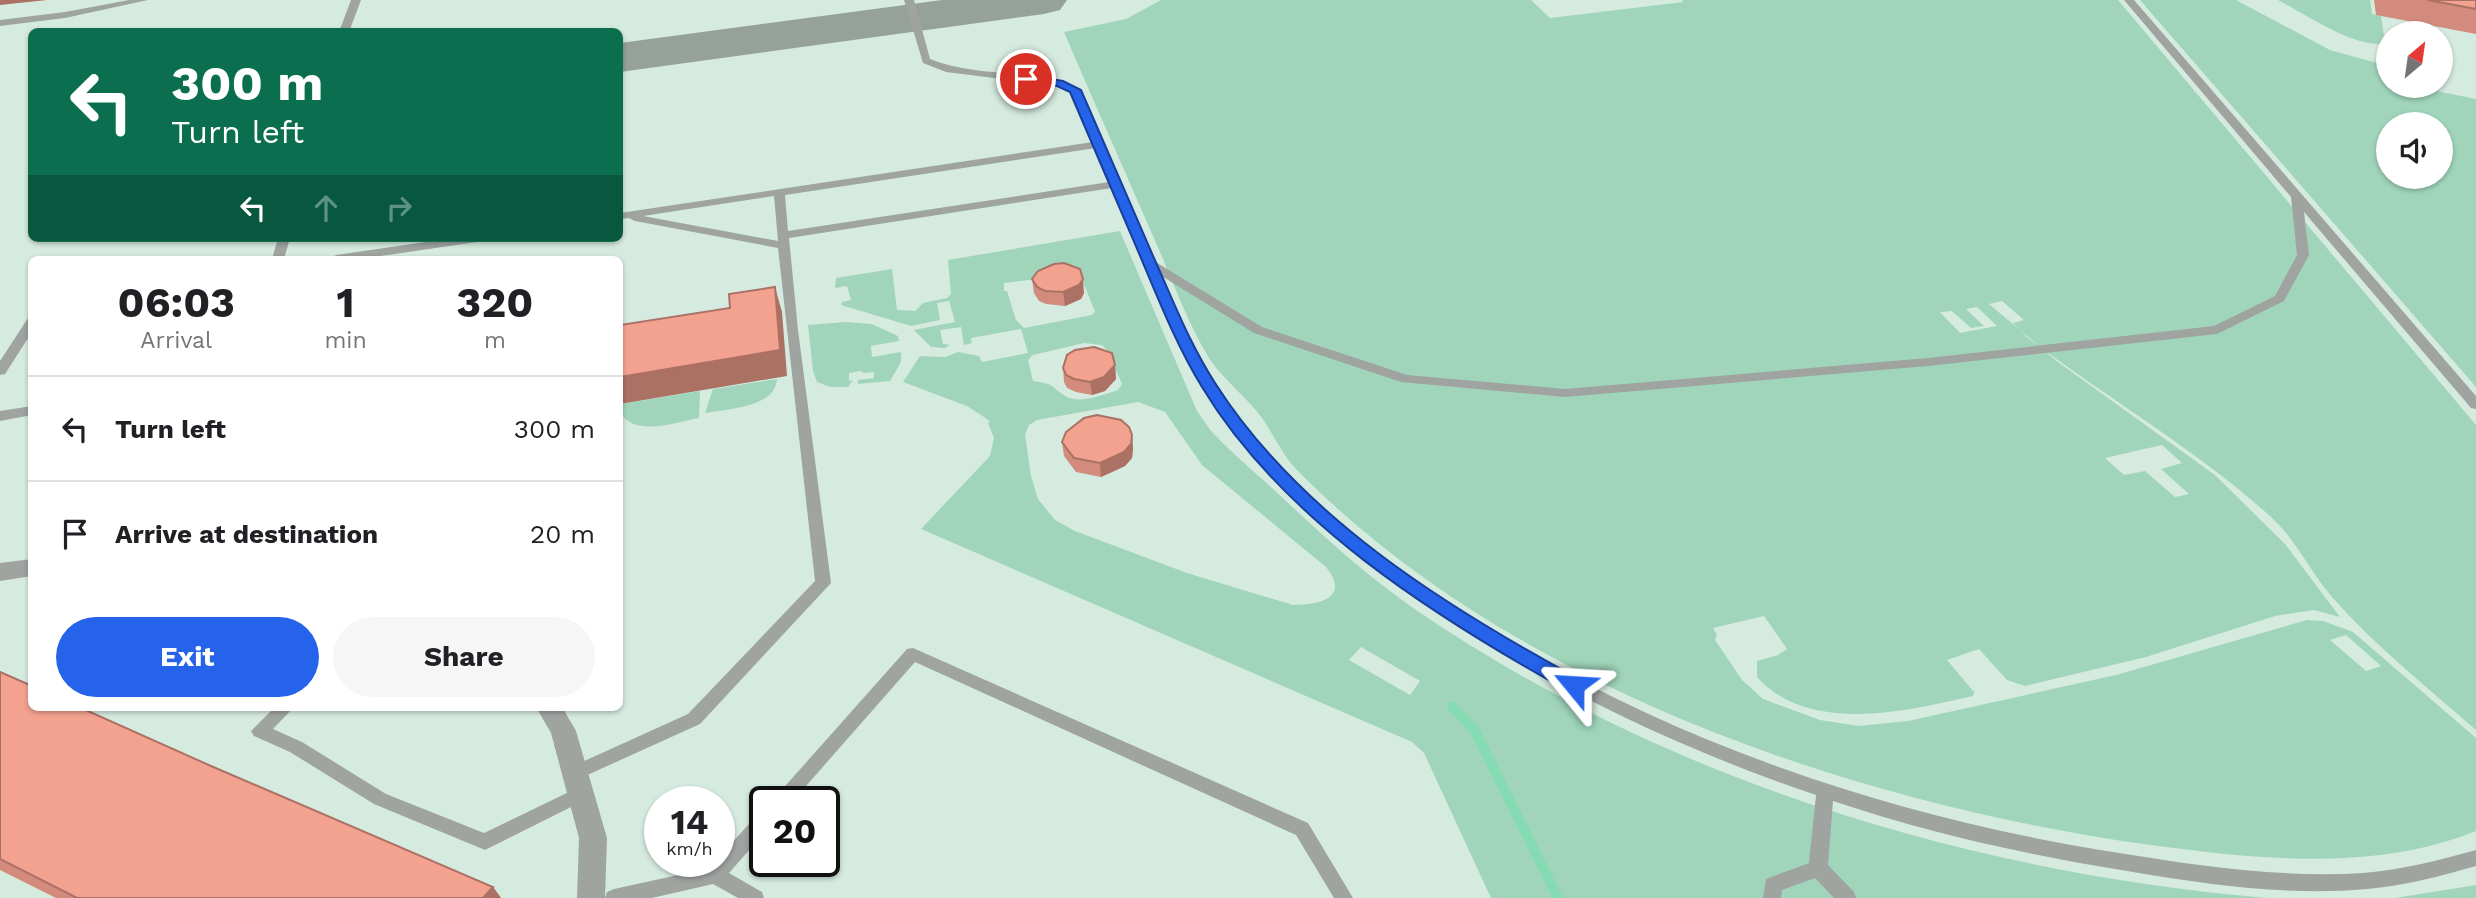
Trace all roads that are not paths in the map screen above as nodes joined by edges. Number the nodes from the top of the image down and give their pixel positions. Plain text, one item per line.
1 (143, 0) edge
2 (356, 0) edge
3 (909, 0) edge
4 (2129, 0) edge
5 (0, 23) edge
6 (346, 28) edge
7 (1099, 144) junction
8 (1116, 184) junction
9 (779, 193) junction
10 (2297, 195) junction
11 (623, 216) edge
12 (623, 216) edge
13 (783, 241) junction
14 (446, 242) edge
15 (355, 256) edge
16 (1149, 263) junction
17 (28, 327) edge
18 (0, 371) edge
19 (2476, 405) edge
20 (28, 411) edge
21 (0, 416) edge
22 (28, 568) edge
23 (0, 572) edge
24 (282, 711) edge
25 (551, 711) edge
26 (579, 783) junction
27 (794, 786) edge
28 (1825, 791) junction
29 (749, 837) edge
30 (735, 853) edge
31 (2476, 858) edge
32 (1818, 868) junction
33 (706, 877) edge
34 (718, 877) edge
35 (591, 898) edge
36 (614, 898) edge
37 (755, 898) edge
38 (1344, 898) edge
39 (1772, 898) edge
40 (1847, 898) edge

1 - 5 lane
2 - 6 lane
3 - 7 lane
4 - 10 lane
7 - 8 lane
7 - 9 lane
8 - 13 lane
8 - 16 lane
9 - 11 lane
9 - 13 lane
10 - 16 lane
10 - 19 lane
12 - 13 lane
13 - 26 lane
14 - 15 lane
16 - 28 lane
17 - 18 lane
20 - 21 lane
22 - 23 street
24 - 26 lane
25 - 26 street
26 - 35 street
27 - 38 lane
28 - 31 lane
28 - 32 lane
29 - 30 lane
32 - 39 lane
32 - 40 lane
33 - 36 lane
34 - 37 lane

